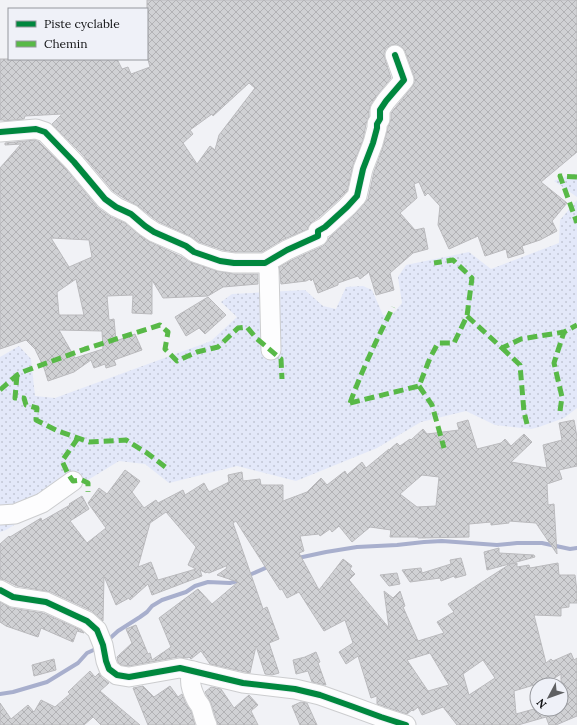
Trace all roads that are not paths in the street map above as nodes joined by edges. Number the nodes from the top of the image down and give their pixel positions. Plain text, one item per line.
1 (394, 55) dead end
2 (0, 132) edge
3 (265, 263) junction
4 (271, 350) dead end
5 (73, 481) dead end
6 (0, 515) edge
7 (0, 590) edge
8 (193, 671) junction
9 (207, 725) edge
10 (406, 725) edge

1 - 3 street
2 - 3 street
3 - 4 street
5 - 6 street
7 - 8 street
8 - 9 street
8 - 10 street

